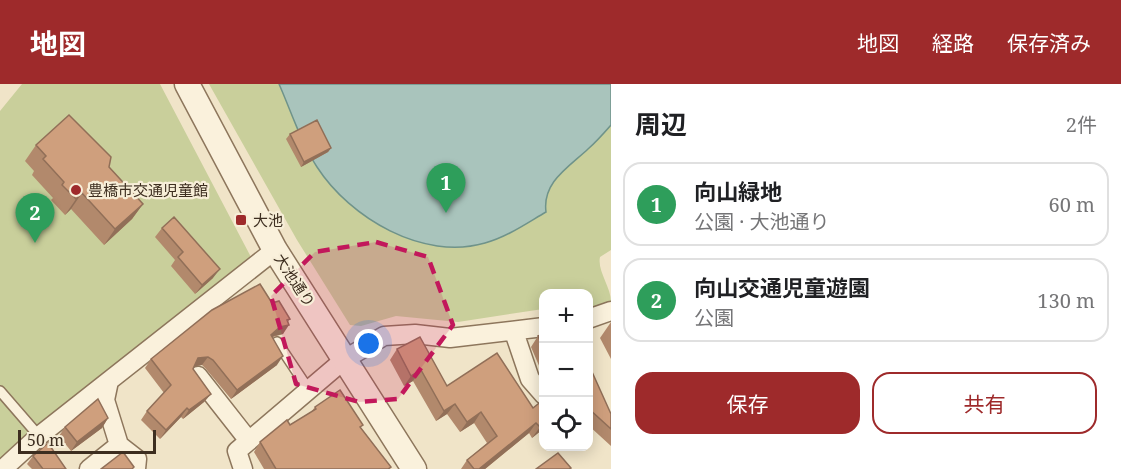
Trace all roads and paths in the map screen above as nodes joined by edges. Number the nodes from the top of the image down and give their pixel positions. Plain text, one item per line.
1 (187, 84) edge
2 (275, 250) junction
3 (611, 311) edge
4 (593, 317) edge
5 (539, 328) edge
6 (514, 332) junction
7 (277, 342) edge
8 (345, 359) junction
9 (198, 376) edge
10 (109, 381) junction
11 (309, 390) junction
12 (539, 390) edge
13 (0, 392) edge
14 (39, 436) junction
15 (249, 441) junction
16 (119, 445) junction
17 (3, 469) edge
18 (89, 469) edge
19 (136, 469) edge
20 (243, 469) edge
21 (414, 469) edge

1 - 2 street, 大池通り
2 - 8 street, 大池通り
2 - 10 street
3 - 4 street
5 - 6 street
6 - 8 street
6 - 12 street
7 - 11 lane
8 - 11 street
8 - 21 street, 大池通り
9 - 15 street
10 - 14 street
10 - 16 street
11 - 15 street
13 - 14 lane
14 - 17 street
15 - 20 street
16 - 18 street
16 - 19 street

